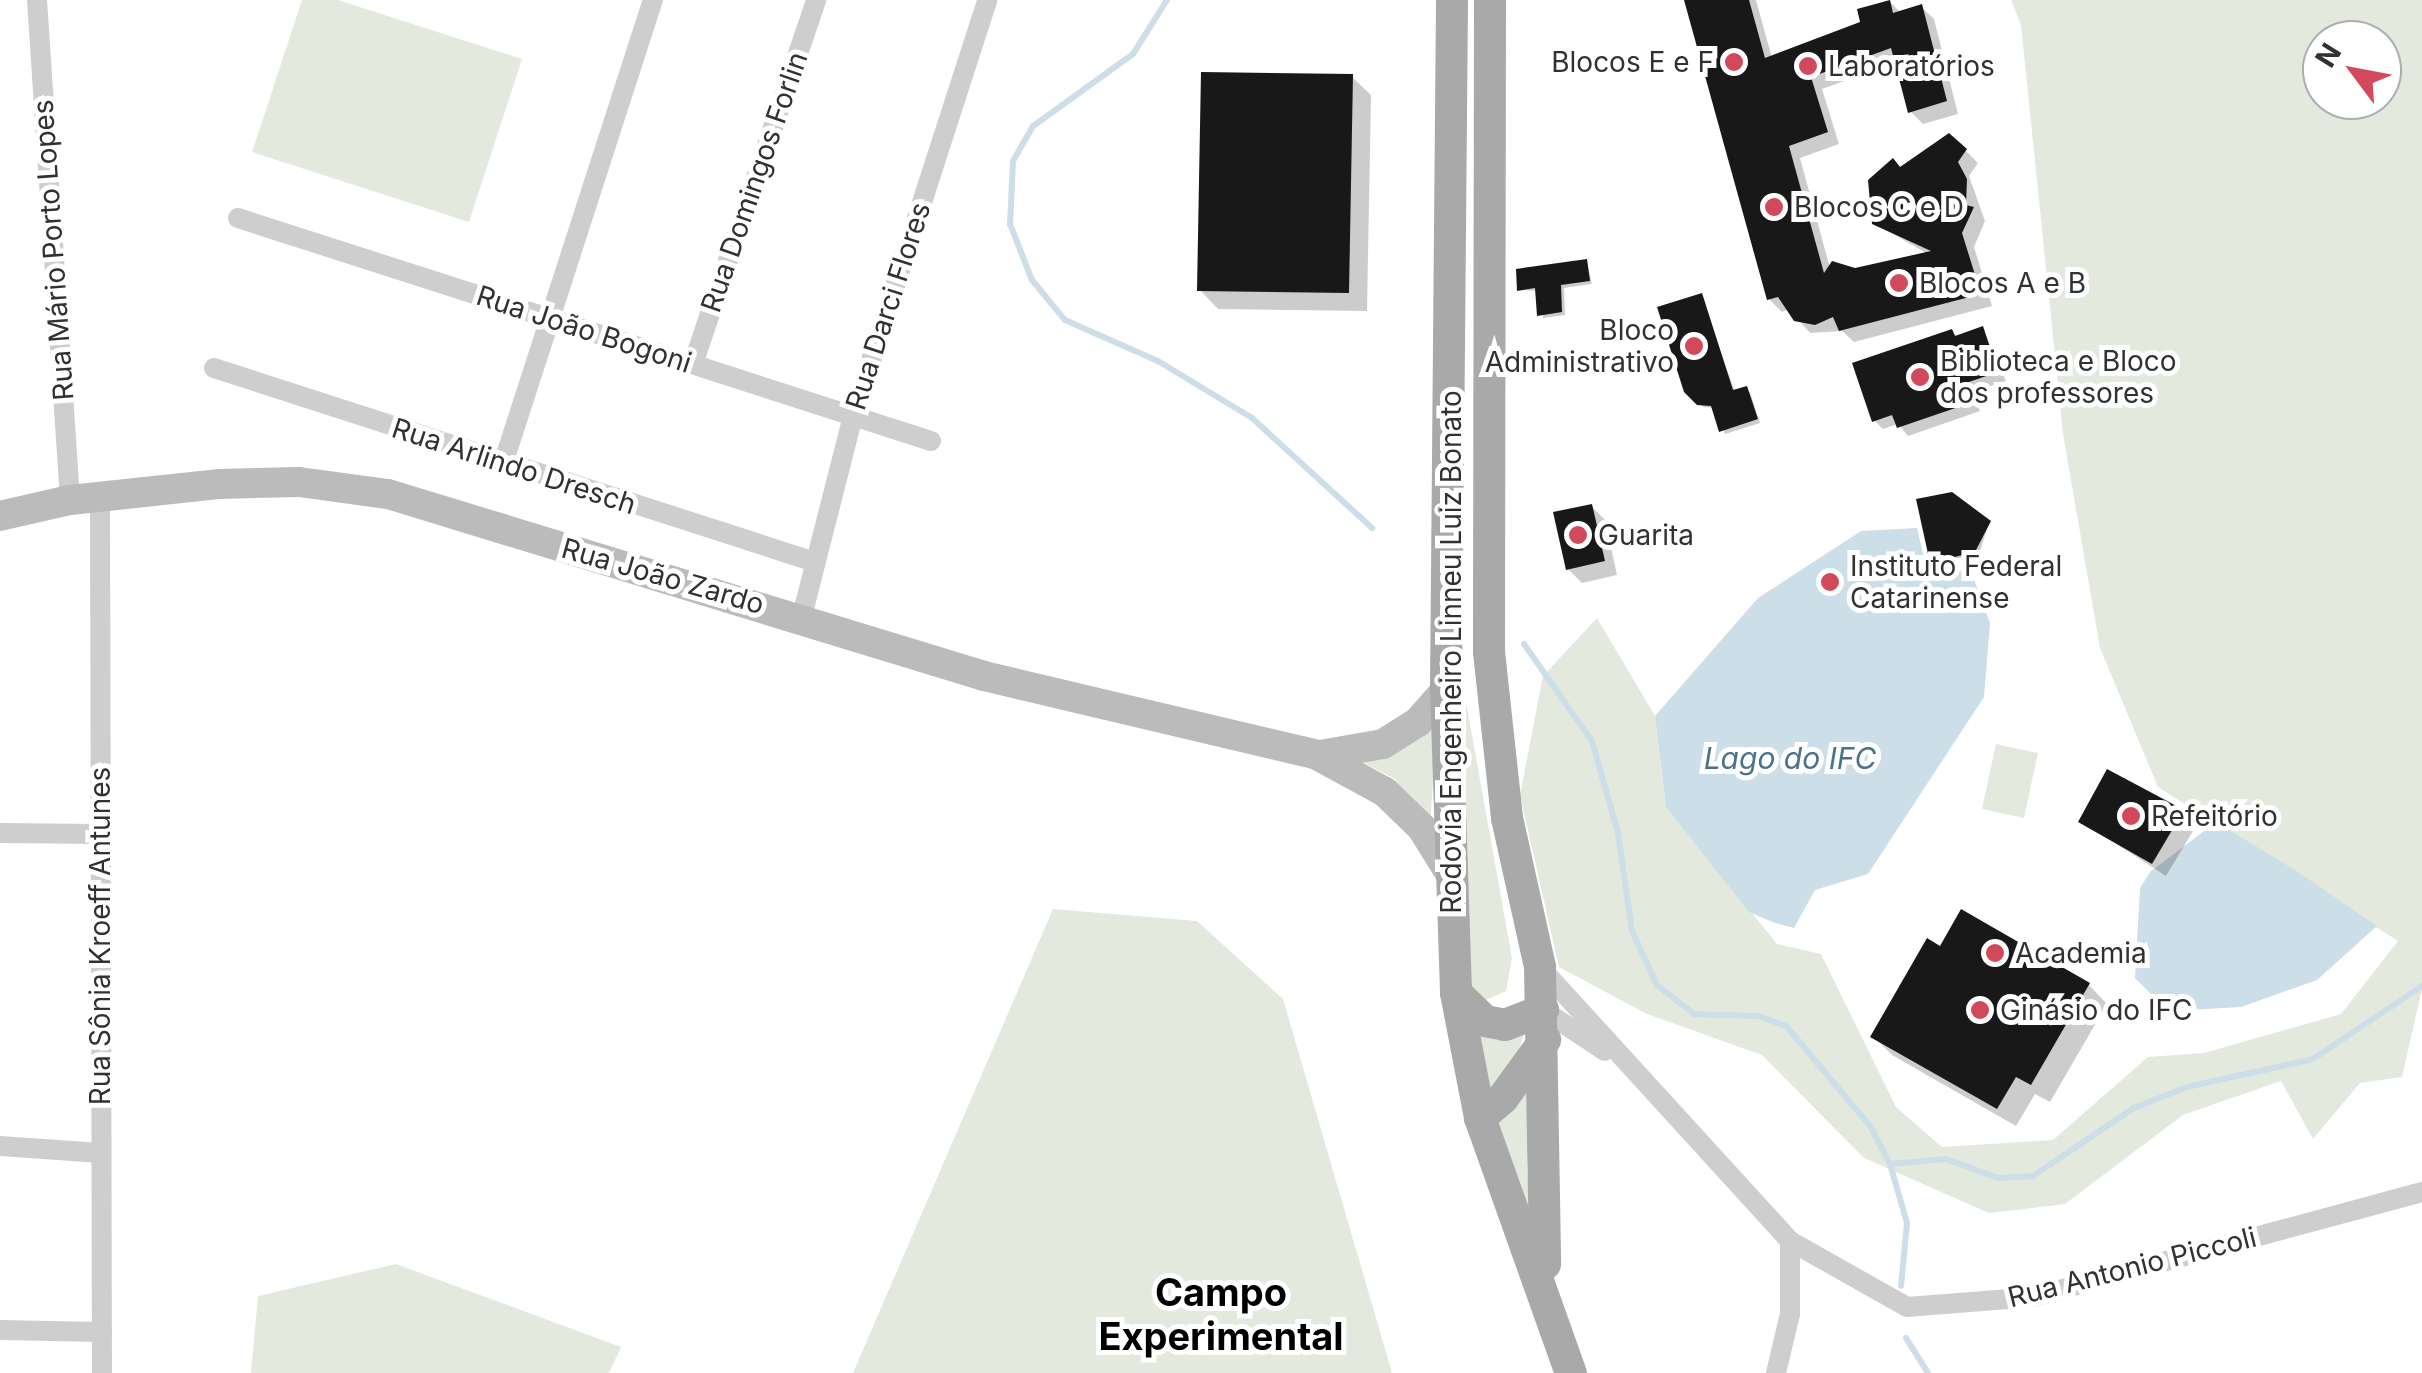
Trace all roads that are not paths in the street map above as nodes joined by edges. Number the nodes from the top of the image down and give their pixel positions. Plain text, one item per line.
1 (37, 0) edge
2 (654, 0) edge
3 (816, 0) edge
4 (986, 0) edge
5 (1452, 0) edge
6 (1490, 0) edge
7 (238, 218) dead end
8 (548, 318) junction
9 (692, 364) junction
10 (214, 368) dead end
11 (853, 416) junction
12 (931, 441) dead end
13 (503, 464) junction
14 (85, 500) junction
15 (0, 516) edge
16 (814, 562) junction
17 (802, 616) junction
18 (1446, 690) junction
19 (1317, 755) junction
20 (0, 832) edge
21 (98, 834) junction
22 (1450, 873) junction
23 (1540, 966) junction
24 (1456, 993) junction
25 (1544, 1025) junction
26 (1631, 1068) junction
27 (1480, 1118) junction
28 (0, 1146) edge
29 (101, 1152) junction
30 (2422, 1192) edge
31 (1790, 1242) junction
32 (1545, 1288) junction
33 (0, 1330) edge
34 (102, 1332) junction
35 (102, 1373) edge
36 (1571, 1373) edge
37 (1776, 1373) edge

1 - 14 street, Rua Mário Porto Lopes
2 - 8 street
3 - 9 street, Rua Domingos Forlin
4 - 11 street, Rua Darci Flores
5 - 18 main road, Rodovia Engenheiro Linneu Luiz Bonato
6 - 23 main road, Rodovia Engenheiro Linneu Luiz Bonato
7 - 8 street, Rua João Bogoni
8 - 9 street, Rua João Bogoni
8 - 13 street
9 - 11 street, Rua João Bogoni
10 - 13 street, Rua Arlindo Dresch
11 - 12 street, Rua João Bogoni
11 - 16 street, Rua Darci Flores
13 - 16 street, Rua Arlindo Dresch
14 - 15 main road, Rua João Zardo
14 - 17 main road, Rua João Zardo
14 - 21 street, Rua Sônia Kroeff Antunes
16 - 17 street, Rua Darci Flores
17 - 19 main road, Rua João Zardo
18 - 19 main road, Rua João Zardo
18 - 22 main road, Rodovia Engenheiro Linneu Luiz Bonato
19 - 22 main road, Rua João Zardo
20 - 21 street
21 - 29 street, Rua Sônia Kroeff Antunes
22 - 24 main road, Rodovia Engenheiro Linneu Luiz Bonato
23 - 25 main road, Rodovia Engenheiro Linneu Luiz Bonato
23 - 26 street
24 - 25 main road
24 - 27 main road, Rodovia Engenheiro Linneu Luiz Bonato
25 - 26 street
25 - 27 main road
25 - 32 main road, Rodovia Engenheiro Linneu Luiz Bonato
26 - 31 street, Rua Antonio Piccoli
27 - 32 main road, Rodovia Engenheiro Linneu Luiz Bonato
28 - 29 street
29 - 34 street, Rua Sônia Kroeff Antunes
30 - 31 street, Rua Antonio Piccoli
31 - 37 street
32 - 36 main road, Rodovia Engenheiro Linneu Luiz Bonato
33 - 34 street
34 - 35 street, Rua Sônia Kroeff Antunes

